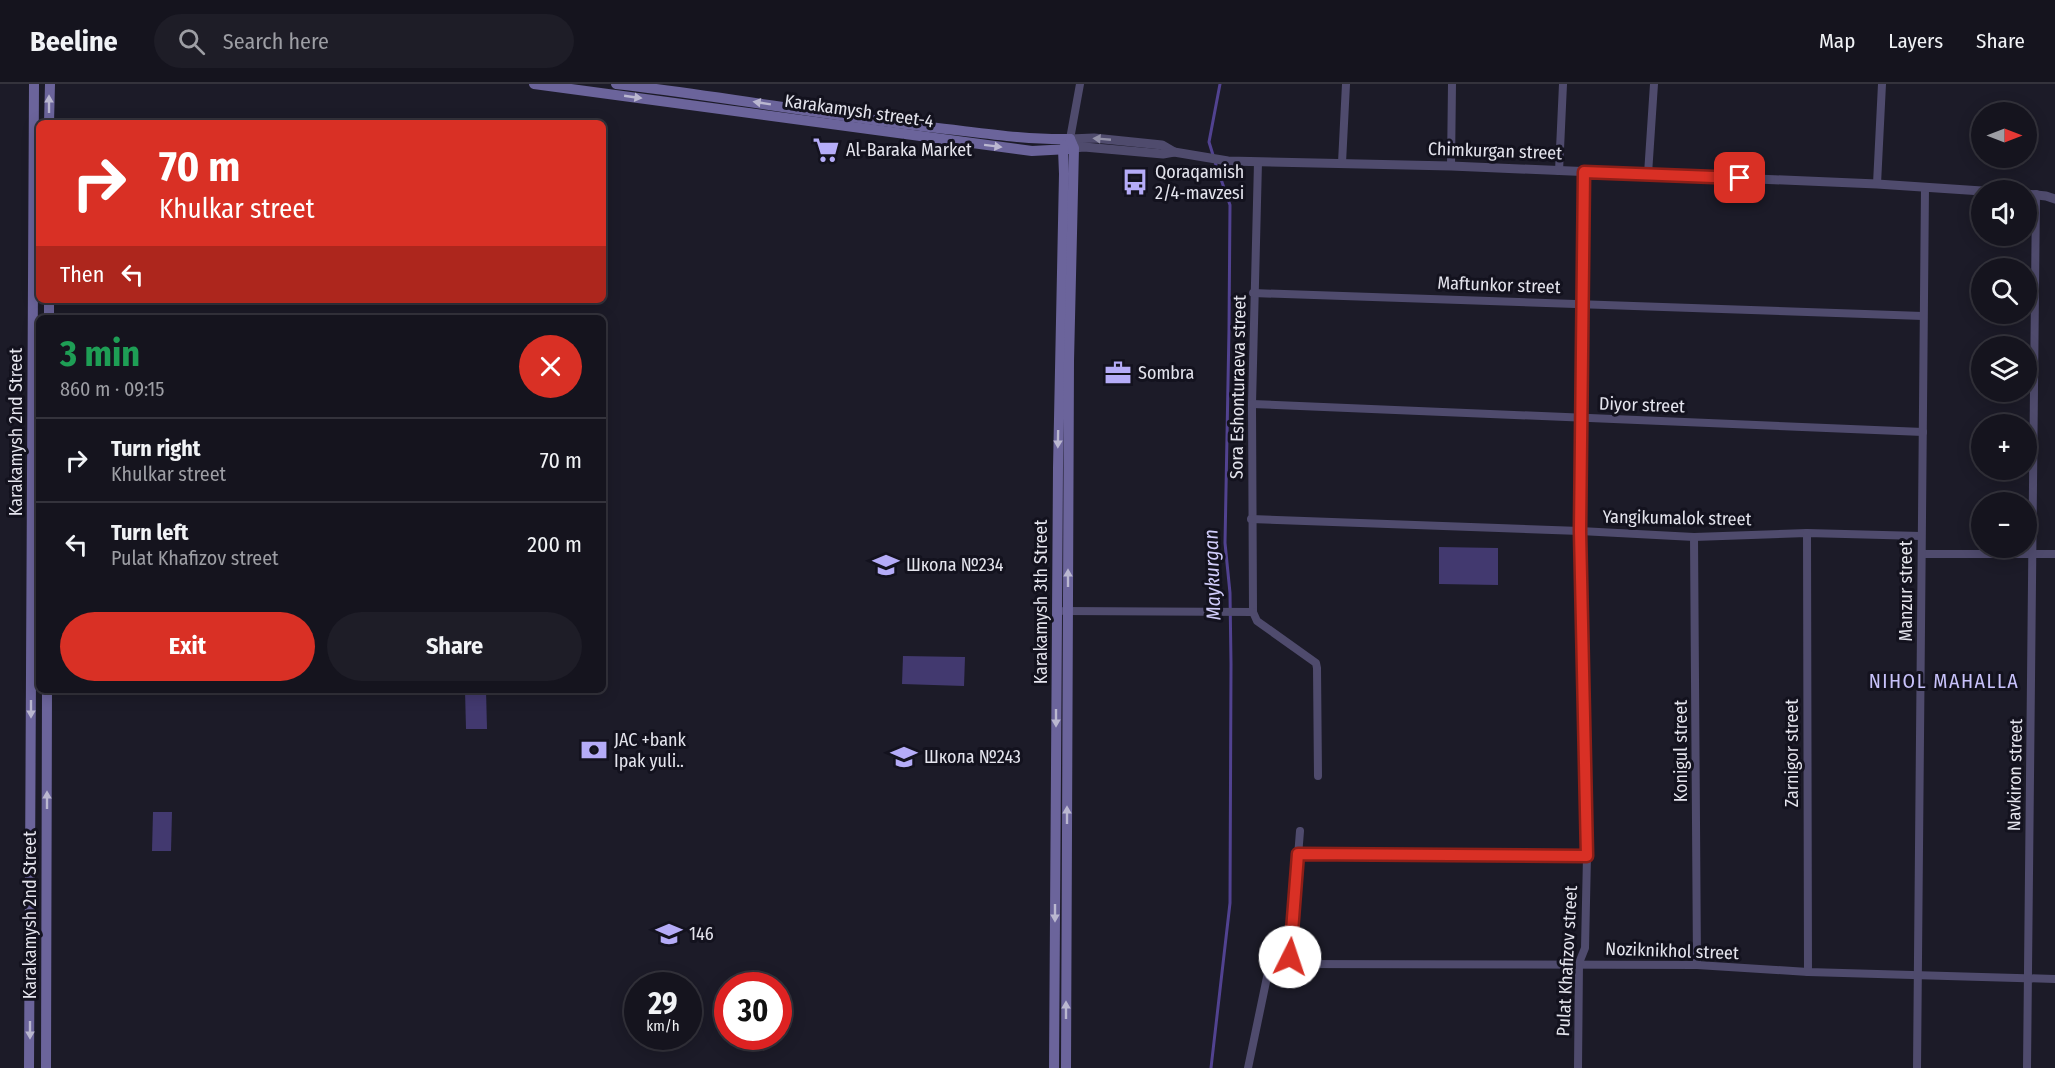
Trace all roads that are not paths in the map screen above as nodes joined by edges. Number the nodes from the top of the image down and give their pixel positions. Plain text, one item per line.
1 (34, 84) edge
2 (50, 84) edge
3 (534, 84) edge
4 (616, 84) edge
5 (1080, 84) edge
6 (1346, 84) edge
7 (1452, 84) edge
8 (1563, 84) edge
9 (1654, 84) edge
10 (1882, 84) edge
11 (562, 86) edge
12 (49, 120) edge
13 (1069, 145) junction
14 (1258, 162) junction
15 (1342, 163) junction
16 (1451, 166) junction
17 (1559, 171) junction
18 (1584, 172) junction
19 (1648, 174) junction
20 (1877, 184) junction
21 (1925, 187) junction
22 (1971, 190) edge
23 (2037, 195) edge
24 (2055, 199) edge
25 (2031, 246) edge
26 (1253, 293) junction
27 (1582, 303) junction
28 (1923, 316) junction
29 (1252, 404) junction
30 (1581, 418) junction
31 (1923, 432) junction
32 (2032, 492) edge
33 (1251, 519) junction
34 (1580, 531) junction
35 (1807, 533) junction
36 (1922, 536) junction
37 (1694, 537) junction
38 (36, 540) edge
39 (1922, 554) junction
40 (1971, 554) edge
41 (2037, 554) edge
42 (2055, 554) edge
43 (2032, 558) edge
44 (1063, 611) junction
45 (1253, 612) junction
46 (47, 693) edge
47 (1318, 776) dead end
48 (1300, 831) dead end
49 (1298, 854) junction
50 (1587, 856) junction
51 (1287, 963) junction
52 (1579, 963) junction
53 (1697, 965) junction
54 (1808, 972) junction
55 (1918, 976) junction
56 (2028, 978) junction
57 (2055, 979) edge
58 (30, 996) junction
59 (46, 996) junction
60 (29, 1068) edge
61 (46, 1068) edge
62 (1054, 1068) edge
63 (1066, 1068) edge
64 (1248, 1068) edge
65 (1578, 1068) edge
66 (1917, 1068) edge
67 (2027, 1068) edge

1 - 38 main road, Karakamysh 2nd Street
12 -> 2 main road
3 - 11 main road, Karakamysh street-4
13 -> 4 main road, Karakamysh street-4
5 - 13 street, Karakamysh 3th Street
6 - 15 street
7 - 16 street
8 - 17 street
9 - 19 street
10 - 20 street
11 -> 13 main road, Karakamysh street-4
13 - 14 street, Chimkurgan street
13 - 44 main road, Karakamysh 3th Street
14 - 15 street, Chimkurgan street
14 - 26 street, Sora Eshonturaeva street
15 - 16 street, Chimkurgan street
16 - 17 street, Chimkurgan street
17 - 18 street, Chimkurgan street
18 - 19 street, Chimkurgan street
18 - 27 street, Pulat Khafizov street
19 - 20 street, Chimkurgan street
20 - 21 street, Chimkurgan street
21 - 22 street, Chimkurgan street
21 - 28 street, Manzur street
23 - 24 street
25 - 32 street, Navkiron street
26 - 27 street, Maftunkor street
26 - 29 street, Sora Eshonturaeva street
27 - 28 street, Maftunkor street
27 - 30 street, Pulat Khafizov street
28 - 31 street, Manzur street
29 - 30 street, Diyor street
29 - 33 street, Sora Eshonturaeva street
30 - 31 street, Diyor street
30 - 34 street, Pulat Khafizov street
31 - 36 street, Manzur street
33 - 34 street, Yangikumalok street
33 - 45 street, Sora Eshonturaeva street
34 - 37 street, Yangikumalok street
34 - 50 street, Pulat Khafizov street
35 - 36 street, Yangikumalok street
35 - 37 street, Yangikumalok street
35 - 54 street, Zarnigor street
36 - 39 street, Manzur street
37 - 53 street, Konigul street
38 -> 58 main road, Karakamysh 2nd Street
39 - 40 street
39 - 55 street, Manzur street
41 - 42 street
43 - 56 street, Navkiron street
44 - 45 street
44 -> 62 main road, Karakamysh 3th Street
63 -> 44 main road, Karakamysh 3th Street
45 - 47 street
59 -> 46 main road, Karakamysh 2nd Street
48 - 49 street
49 - 50 street
49 - 51 street
50 - 52 street, Pulat Khafizov street
51 - 52 street, Noziknikhol street
51 - 64 street
52 - 53 street, Noziknikhol street
52 - 65 street, Pulat Khafizov street
53 - 54 street, Noziknikhol street
54 - 55 street, Noziknikhol street
55 - 56 street, Noziknikhol street
55 - 66 street, Manzur street
56 - 57 street, Noziknikhol street
56 - 67 street, Navkiron street
58 - 59 main road
58 -> 60 main road, Karakamysh 2nd Street
59 - 61 main road, Karakamysh 2nd Street

